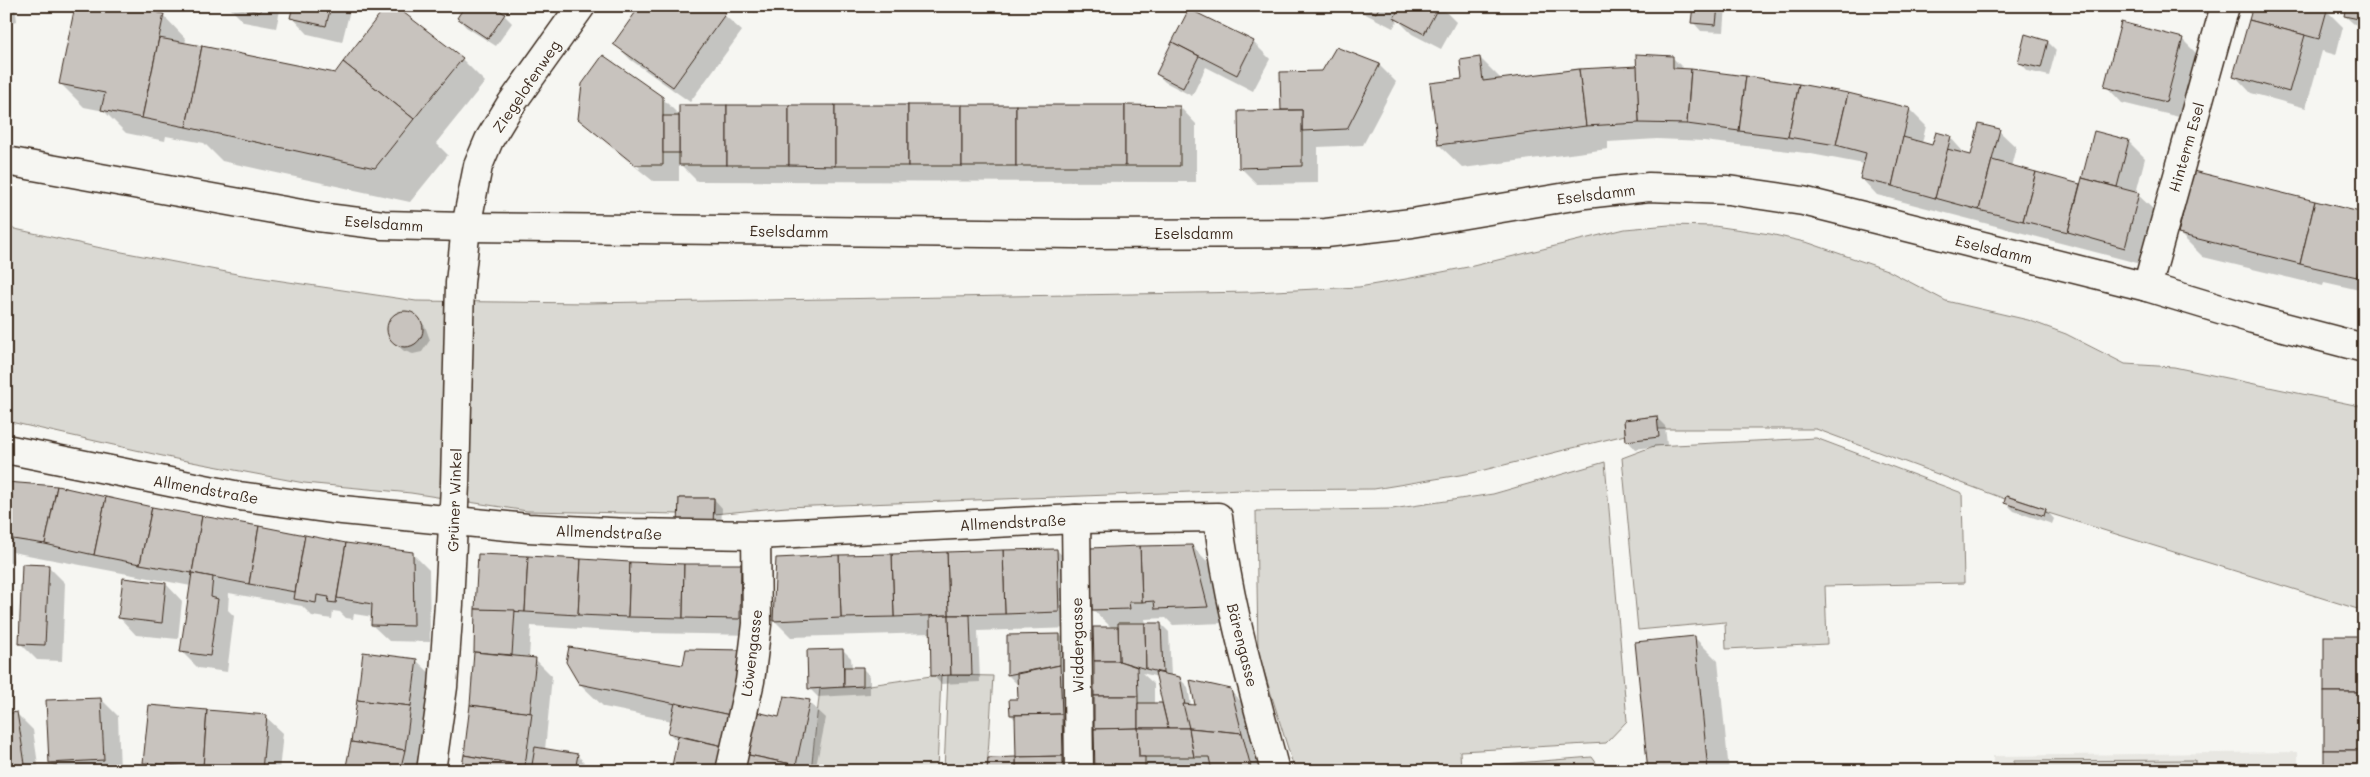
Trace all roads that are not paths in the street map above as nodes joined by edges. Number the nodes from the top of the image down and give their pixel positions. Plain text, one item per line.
1 (581, 6) edge
2 (2225, 6) edge
3 (6, 161) edge
4 (466, 228) junction
5 (2146, 287) junction
6 (2364, 348) edge
7 (6, 448) edge
8 (1218, 517) joint
9 (1076, 519) junction
10 (454, 523) junction
11 (756, 535) junction
12 (430, 771) edge
13 (730, 771) edge
14 (1079, 771) edge
15 (1275, 771) edge

1 - 4 street, Ziegelofenweg
2 - 5 street, Hinterm Esel
3 - 4 street, Eselsdamm
4 - 5 street, Eselsdamm
4 - 10 street, Grüner Winkel
5 - 6 street, Eselsdamm
7 - 10 street, Allmendstraße
8 - 9 street, Allmendstraße
8 - 15 street, Bärengasse
9 - 11 street, Allmendstraße
9 - 14 street, Widdergasse
10 - 11 street, Allmendstraße
10 - 12 street, Grüner Winkel
11 - 13 street, Löwengasse

